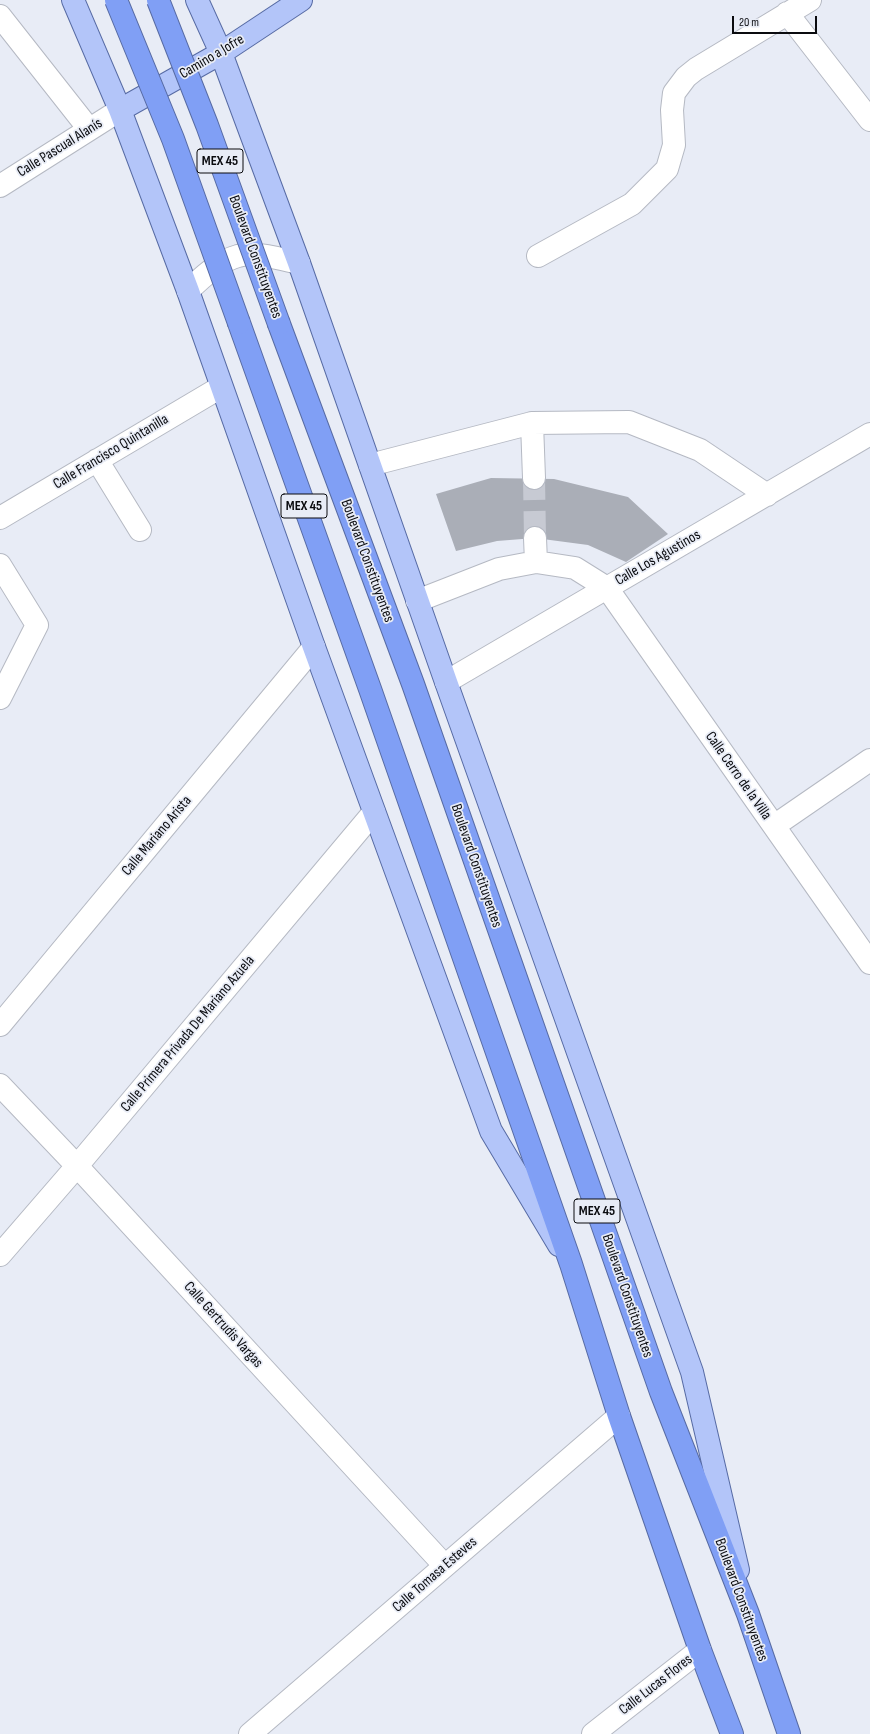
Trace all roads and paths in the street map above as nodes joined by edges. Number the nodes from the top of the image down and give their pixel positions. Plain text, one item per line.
1 (73, 0) edge
2 (116, 0) edge
3 (158, 0) edge
4 (197, 0) edge
5 (301, 0) edge
6 (810, 0) edge
7 (787, 13) junction
8 (0, 16) edge
9 (221, 53) junction
10 (120, 110) junction
11 (870, 120) edge
12 (89, 129) junction
13 (0, 186) edge
14 (538, 256) dead end
15 (299, 264) junction
16 (188, 291) junction
17 (221, 387) junction
18 (532, 423) junction
19 (870, 434) edge
20 (97, 460) junction
21 (370, 465) junction
22 (534, 478) tunnel mouth
23 (767, 495) junction
24 (0, 518) edge
25 (140, 530) dead end
26 (535, 538) tunnel mouth
27 (536, 562) junction
28 (0, 565) edge
29 (607, 588) junction
30 (417, 601) junction
31 (314, 647) junction
32 (446, 682) junction
33 (0, 698) edge
34 (870, 760) edge
35 (374, 812) junction
36 (774, 826) junction
37 (870, 963) edge
38 (0, 1025) edge
39 (0, 1085) edge
40 (78, 1166) junction
41 (0, 1255) edge
42 (571, 1264) junction
43 (619, 1416) junction
44 (445, 1566) junction
45 (748, 1614) junction
46 (700, 1650) junction
47 (250, 1734) edge
48 (593, 1734) edge
49 (732, 1734) edge
50 (789, 1734) edge

1 - 10 main road
2 - 42 highway, MEX 45, bridge
3 - 45 highway, Boulevard Constituyentes / MEX 45, bridge
4 - 9 main road
5 - 9 main road, Camino a Jofre
6 - 7 street
7 - 11 street
7 - 14 street
8 - 12 street
9 - 10 main road, Camino a Jofre
9 - 15 main road
10 - 12 street, Calle Pascual Alanís
10 - 16 main road
12 - 13 street, Calle Pascual Alanís
15 - 16 street
15 - 21 main road
16 - 17 main road
17 - 20 street, Calle Francisco Quintanilla
17 - 31 main road
18 - 21 street
18 - 22 street
18 - 23 street
19 - 23 street, Calle Los Agustinos
20 - 24 street, Calle Francisco Quintanilla
20 - 25 street
21 - 30 main road
23 - 29 street, Calle Los Agustinos
26 - 27 street
27 - 29 street
27 - 30 street
28 - 33 street
29 - 32 street, Calle Los Agustinos
29 - 36 street, Calle Cerro de la Villa
30 - 32 main road
31 - 35 main road
31 - 38 street, Calle Mariano Arista
32 - 45 main road
34 - 36 street
35 - 40 street, Calle Primera Privada De Mariano Azuela
35 - 42 main road
36 - 37 street, Calle Cerro de la Villa
39 - 40 street, Calle Gertrudis Vargas
40 - 41 street, Calle Primera Privada De Mariano Azuela
40 - 44 street, Calle Gertrudis Vargas
42 - 43 highway, MEX 45
43 - 44 street, Calle Tomasa Esteves
43 - 46 highway, MEX 45
44 - 47 street, Calle Tomasa Esteves
45 - 50 highway, Boulevard Constituyentes / MEX 45
46 - 48 street, Calle Lucas Flores
46 - 49 highway, MEX 45

